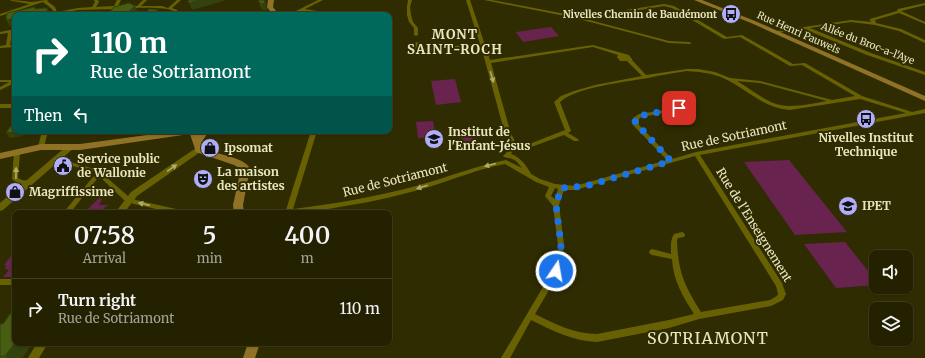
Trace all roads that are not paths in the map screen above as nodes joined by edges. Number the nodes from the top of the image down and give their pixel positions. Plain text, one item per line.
1 (12, 0) edge
2 (96, 0) edge
3 (119, 0) edge
4 (145, 0) edge
5 (271, 0) edge
6 (321, 0) edge
7 (410, 0) edge
8 (468, 0) edge
9 (486, 0) edge
10 (697, 0) edge
11 (45, 1) edge
12 (178, 2) edge
13 (37, 3) junction
14 (925, 4) edge
15 (138, 7) junction
16 (94, 8) junction
17 (171, 8) junction
18 (113, 10) junction
19 (55, 12) edge
20 (68, 12) edge
21 (177, 12) edge
22 (274, 12) edge
23 (303, 12) edge
24 (899, 12) junction
25 (0, 15) edge
26 (582, 18) junction
27 (874, 22) junction
28 (925, 23) edge
29 (805, 28) junction
30 (12, 30) edge
31 (777, 32) junction
32 (0, 33) edge
33 (12, 33) edge
34 (416, 35) dead end
35 (925, 42) edge
36 (417, 43) dead end
37 (689, 44) dead end
38 (482, 45) junction
39 (8, 46) junction
40 (12, 46) edge
41 (0, 47) edge
42 (488, 62) junction
43 (925, 74) edge
44 (646, 77) junction
45 (730, 79) junction
46 (0, 81) edge
47 (12, 81) edge
48 (12, 83) edge
49 (0, 90) edge
50 (860, 97) junction
51 (925, 98) edge
52 (832, 100) junction
53 (0, 106) edge
54 (12, 106) edge
55 (693, 106) dead end
56 (925, 111) edge
57 (911, 114) junction
58 (565, 133) junction
59 (45, 134) edge
60 (171, 134) edge
61 (195, 134) edge
62 (204, 134) edge
63 (313, 134) edge
64 (576, 140) dead end
65 (198, 146) junction
66 (41, 147) junction
67 (71, 147) junction
68 (524, 148) junction
69 (512, 149) junction
70 (17, 152) junction
71 (696, 154) junction
72 (0, 156) edge
73 (508, 156) junction
74 (516, 159) junction
75 (57, 160) junction
76 (671, 161) junction
77 (507, 163) junction
78 (529, 175) junction
79 (102, 176) junction
80 (29, 182) junction
81 (552, 187) junction
82 (561, 188) junction
83 (129, 200) junction
84 (556, 205) junction
85 (0, 208) edge
86 (68, 210) edge
87 (121, 210) edge
88 (172, 210) edge
89 (238, 210) edge
90 (288, 210) edge
91 (309, 210) edge
92 (682, 235) dead end
93 (652, 252) dead end
94 (674, 257) junction
95 (0, 282) edge
96 (12, 282) edge
97 (530, 316) junction
98 (699, 316) junction
99 (41, 346) edge
100 (253, 346) edge
101 (33, 358) edge
102 (249, 358) edge
103 (505, 358) edge

1 - 13 street
2 - 16 street
3 - 18 street
4 - 15 street
5 - 22 main road
6 - 23 street
7 - 34 street
8 - 38 street
9 - 26 street
10 - 31 main road, Rue Henri Pauwels
11 - 13 street
11 - 19 street
12 - 17 street
13 - 25 street
14 - 24 street
15 - 17 street
15 - 18 street
16 - 18 street
16 - 20 street
17 - 21 street
24 - 27 street
24 - 28 street
26 - 37 street
26 - 50 street
27 - 29 street
27 - 35 street
29 - 31 street
29 - 43 street, Allée du Broc-a-l'Aye
30 - 32 street
31 - 51 main road, Rue Henri Pauwels
33 - 39 street
36 - 38 street
38 - 42 street
39 - 40 street
39 - 41 street
42 - 44 street
42 -> 69 street
44 - 45 street
44 - 58 street
45 - 52 street
45 - 52 street
46 - 47 street
48 - 49 street
50 - 52 street
50 - 57 street
53 - 54 street
55 - 76 street
56 - 57 street, Rue de Sotriamont
57 - 71 street, Rue de Sotriamont
58 - 64 street
58 - 68 street
59 - 66 street
60 - 67 main road
61 - 65 main road
62 - 65 main road
63 - 90 street
83 -> 65 street
65 - 89 main road
66 - 67 main road
66 - 70 main road
67 - 75 street
68 - 69 street
68 - 74 street
69 - 73 street
70 - 72 main road
80 -> 70 street
71 - 76 street, Rue de Sotriamont
71 - 98 street, Rue de l'Enseignement
73 - 74 street
73 - 77 street
74 - 77 street
74 - 78 street, Rue de Sotriamont
75 - 79 street
75 - 80 street
76 - 82 street, Rue de Sotriamont
77 - 78 street, Rue de Sotriamont
77 -> 91 street, Rue de Sotriamont
78 - 81 street, Rue de Sotriamont
79 - 83 street
79 - 86 street
80 - 85 street
81 - 82 street, Rue de Sotriamont
81 - 84 street
82 - 84 street
83 - 87 street
88 -> 83 street
84 - 97 street
92 - 94 street
93 - 94 street
94 - 98 street
95 - 96 street
97 - 98 street, Rue de l'Enseignement
97 - 103 street
99 - 101 street
100 - 102 main road

